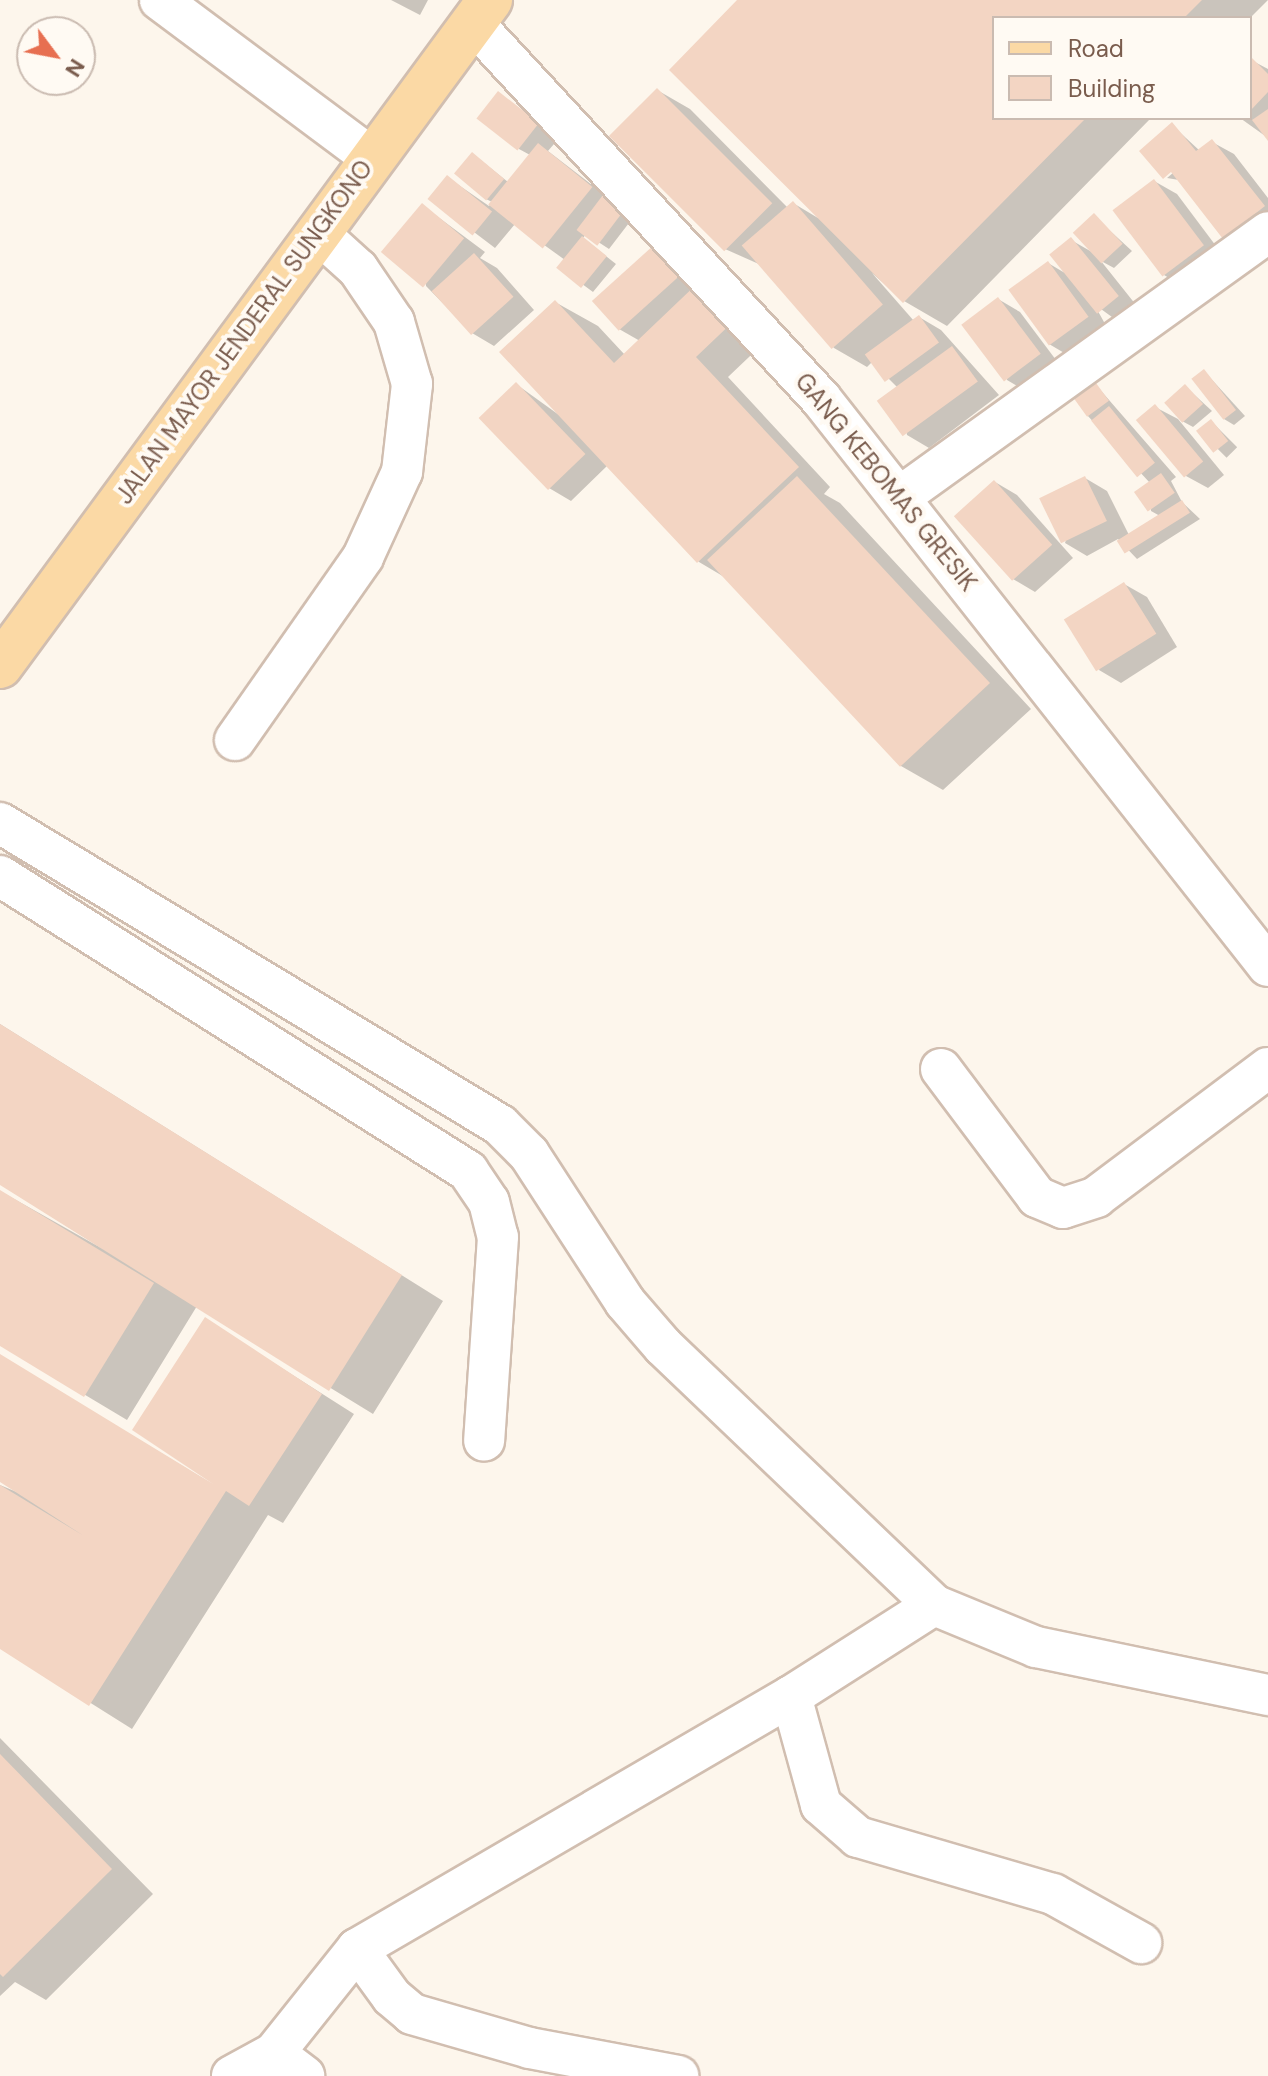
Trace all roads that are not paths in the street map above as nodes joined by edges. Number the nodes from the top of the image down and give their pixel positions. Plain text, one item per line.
1 (160, 0) edge
2 (482, 12) edge
3 (371, 157) junction
4 (317, 232) junction
5 (1268, 232) edge
6 (901, 496) junction
7 (0, 666) edge
8 (235, 740) dead end
9 (0, 823) edge
10 (0, 876) edge
11 (1268, 966) edge
12 (1268, 1068) edge
13 (941, 1069) dead end
14 (484, 1441) dead end
15 (934, 1605) junction
16 (1268, 1695) edge
17 (791, 1696) junction
18 (1141, 1943) dead end
19 (357, 1949) junction
20 (289, 2064) edge
21 (232, 2076) edge
22 (678, 2076) edge

1 - 3 street
2 - 3 main road, JALAN MAYOR JENDERAL SUNGKONO
2 - 6 street, GANG KEBOMAS GRESIK
3 - 4 main road, JALAN MAYOR JENDERAL SUNGKONO
4 - 7 main road, JALAN MAYOR JENDERAL SUNGKONO
4 - 8 street
5 - 6 street
6 - 11 street, GANG KEBOMAS GRESIK
9 - 15 street
10 - 14 street
12 - 13 street
15 - 16 street
15 - 17 street
17 - 18 street
17 - 19 street
19 - 20 street
19 - 22 street
20 - 21 street

